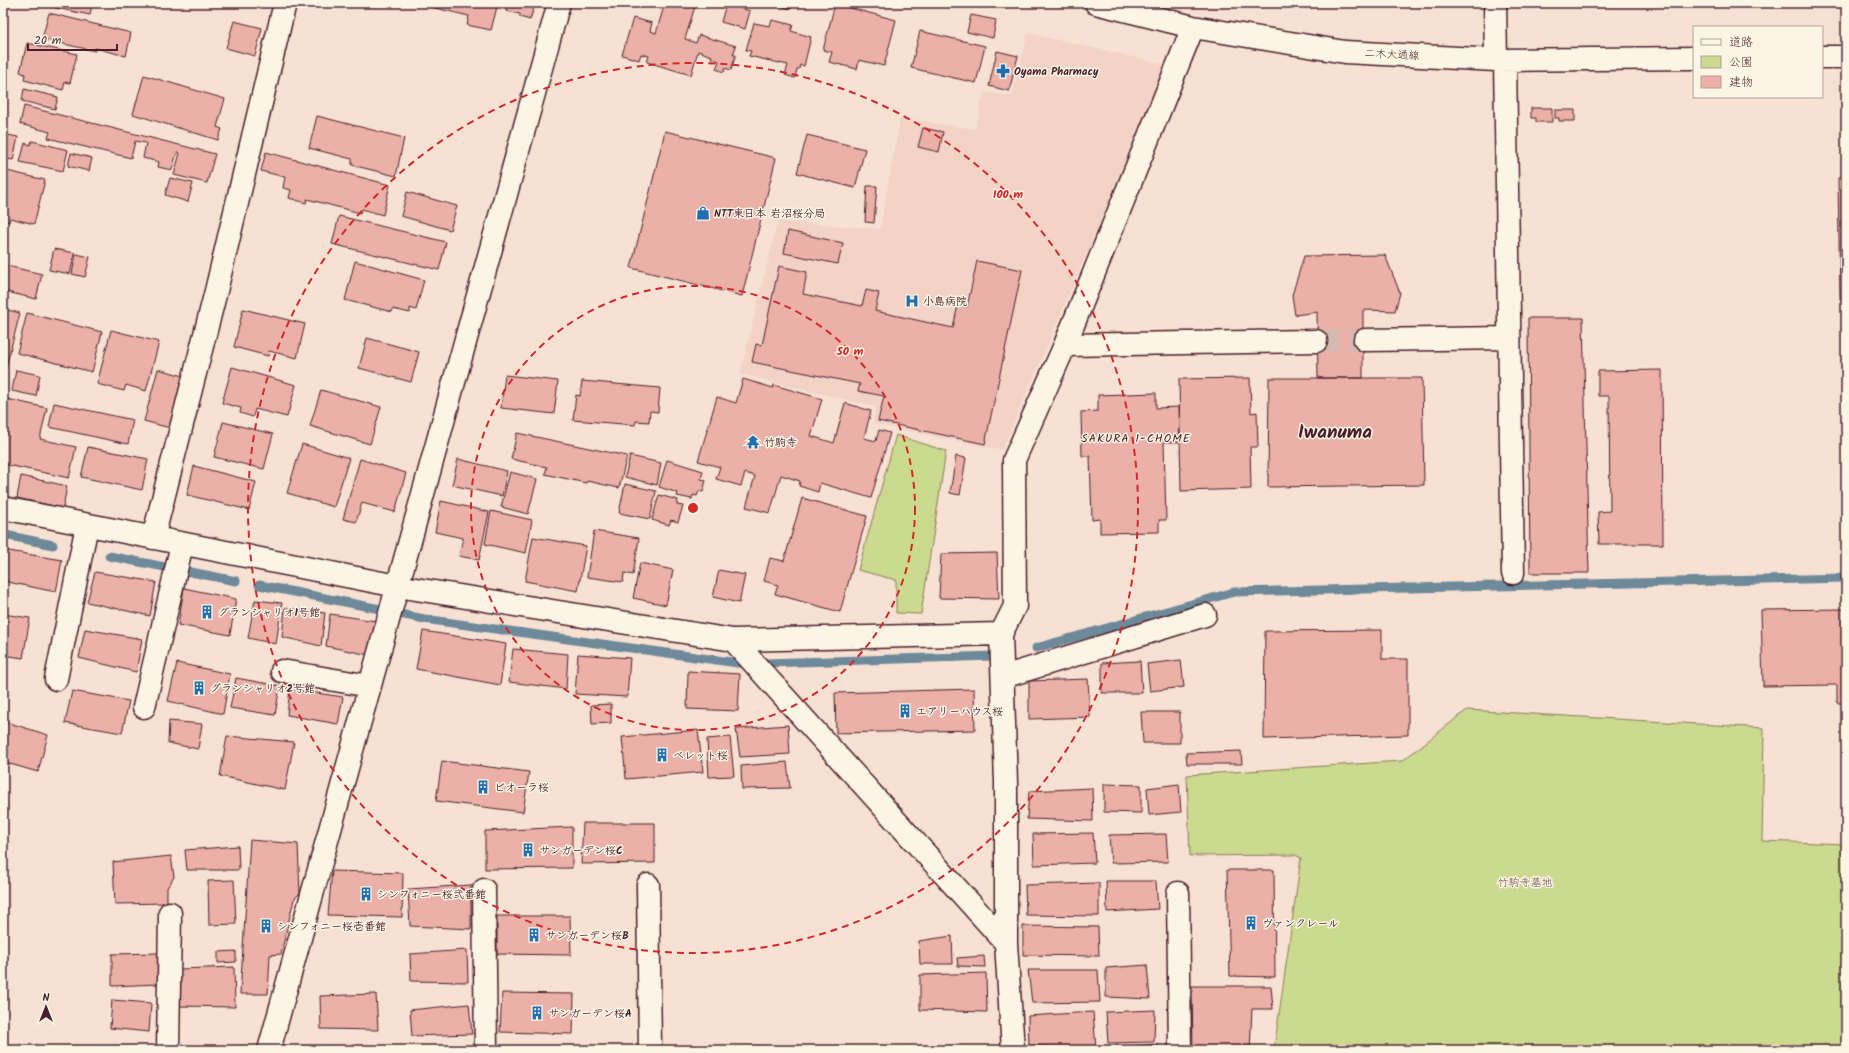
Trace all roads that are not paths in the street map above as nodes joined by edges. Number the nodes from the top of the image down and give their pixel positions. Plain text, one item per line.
1 (285, 3) edge
2 (559, 3) edge
3 (1096, 3) edge
4 (1495, 3) edge
5 (1193, 27) junction
6 (1823, 57) edge
7 (1846, 57) edge
8 (1693, 58) edge
9 (1501, 60) junction
10 (1508, 338) junction
11 (1365, 340) tunnel mouth
12 (1316, 341) tunnel mouth
13 (1065, 345) junction
14 (3, 508) edge
15 (87, 525) junction
16 (153, 538) junction
17 (182, 544) junction
18 (1513, 573) dead end
19 (397, 586) junction
20 (1205, 615) dead end
21 (1001, 634) junction
22 (733, 640) junction
23 (282, 671) dead end
24 (1003, 677) junction
25 (56, 679) dead end
26 (370, 686) junction
27 (144, 707) dead end
28 (648, 885) dead end
29 (484, 890) dead end
30 (1178, 893) dead end
31 (170, 913) dead end
32 (1006, 943) junction
33 (168, 1050) edge
34 (269, 1050) edge
35 (486, 1050) edge
36 (650, 1050) edge
37 (1012, 1050) edge
38 (1180, 1050) edge

1 - 16 street
2 - 19 street
3 - 5 street, 二木大通線
4 - 9 street
5 - 9 street, 二木大通線
5 - 13 street
6 - 7 street
8 - 9 street, 二木大通線
9 - 10 street
10 - 11 street
10 - 18 street
12 - 13 street
13 - 21 street
14 - 15 street
15 - 16 street
15 - 25 street
16 - 17 street
17 - 19 street
17 - 27 street
19 - 22 street
19 - 26 street
20 - 24 street
21 - 22 street
21 - 24 street
22 - 32 street
23 - 26 street
24 - 32 street
26 - 34 street
28 - 36 street
29 - 35 street
30 - 38 street
31 - 33 street
32 - 37 street

